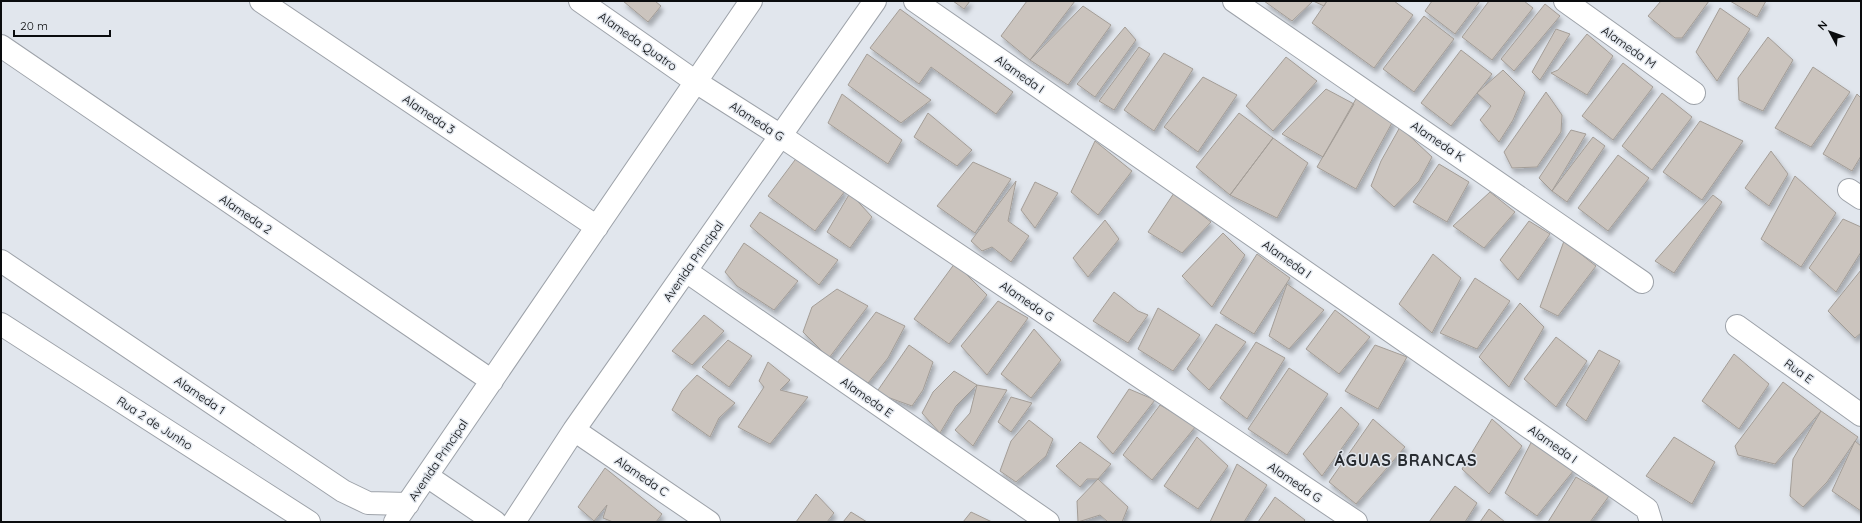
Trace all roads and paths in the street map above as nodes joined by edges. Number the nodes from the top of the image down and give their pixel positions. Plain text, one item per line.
1 (261, 1) edge
2 (580, 1) edge
3 (752, 1) edge
4 (875, 1) edge
5 (915, 1) edge
6 (1234, 1) edge
7 (1565, 1) edge
8 (1, 46) edge
9 (696, 82) junction
10 (1694, 93) dead end
11 (781, 136) junction
12 (597, 227) junction
13 (1, 261) edge
14 (686, 271) junction
15 (1642, 282) dead end
16 (1, 324) edge
17 (1737, 326) dead end
18 (492, 381) junction
19 (1861, 416) edge
20 (574, 430) junction
21 (427, 476) junction
22 (408, 504) junction
23 (309, 522) edge
24 (395, 522) edge
25 (495, 522) edge
26 (514, 522) edge
27 (709, 522) edge
28 (1048, 522) edge
29 (1356, 522) edge
30 (1651, 522) edge

1 - 12 street, Alameda 3
2 - 9 street, Alameda Quatro
3 - 9 street, Avenida Principal
4 - 11 street, Avenida Principal
5 - 30 street, Alameda I
6 - 15 street, Alameda K
7 - 10 street, Alameda M
8 - 18 street, Alameda 2
9 - 11 street, Alameda G
9 - 12 street, Avenida Principal
11 - 14 street, Avenida Principal
11 - 29 street, Alameda G
12 - 18 street, Avenida Principal
13 - 22 street, Alameda 1
14 - 20 street, Avenida Principal
14 - 28 street, Alameda E
16 - 23 street, Rua 2 de Junho
17 - 19 street, Rua E
18 - 21 street, Avenida Principal
20 - 26 street, Avenida Principal
20 - 27 street, Alameda C
21 - 22 street, Avenida Principal
21 - 25 street
22 - 24 street, Avenida Principal

